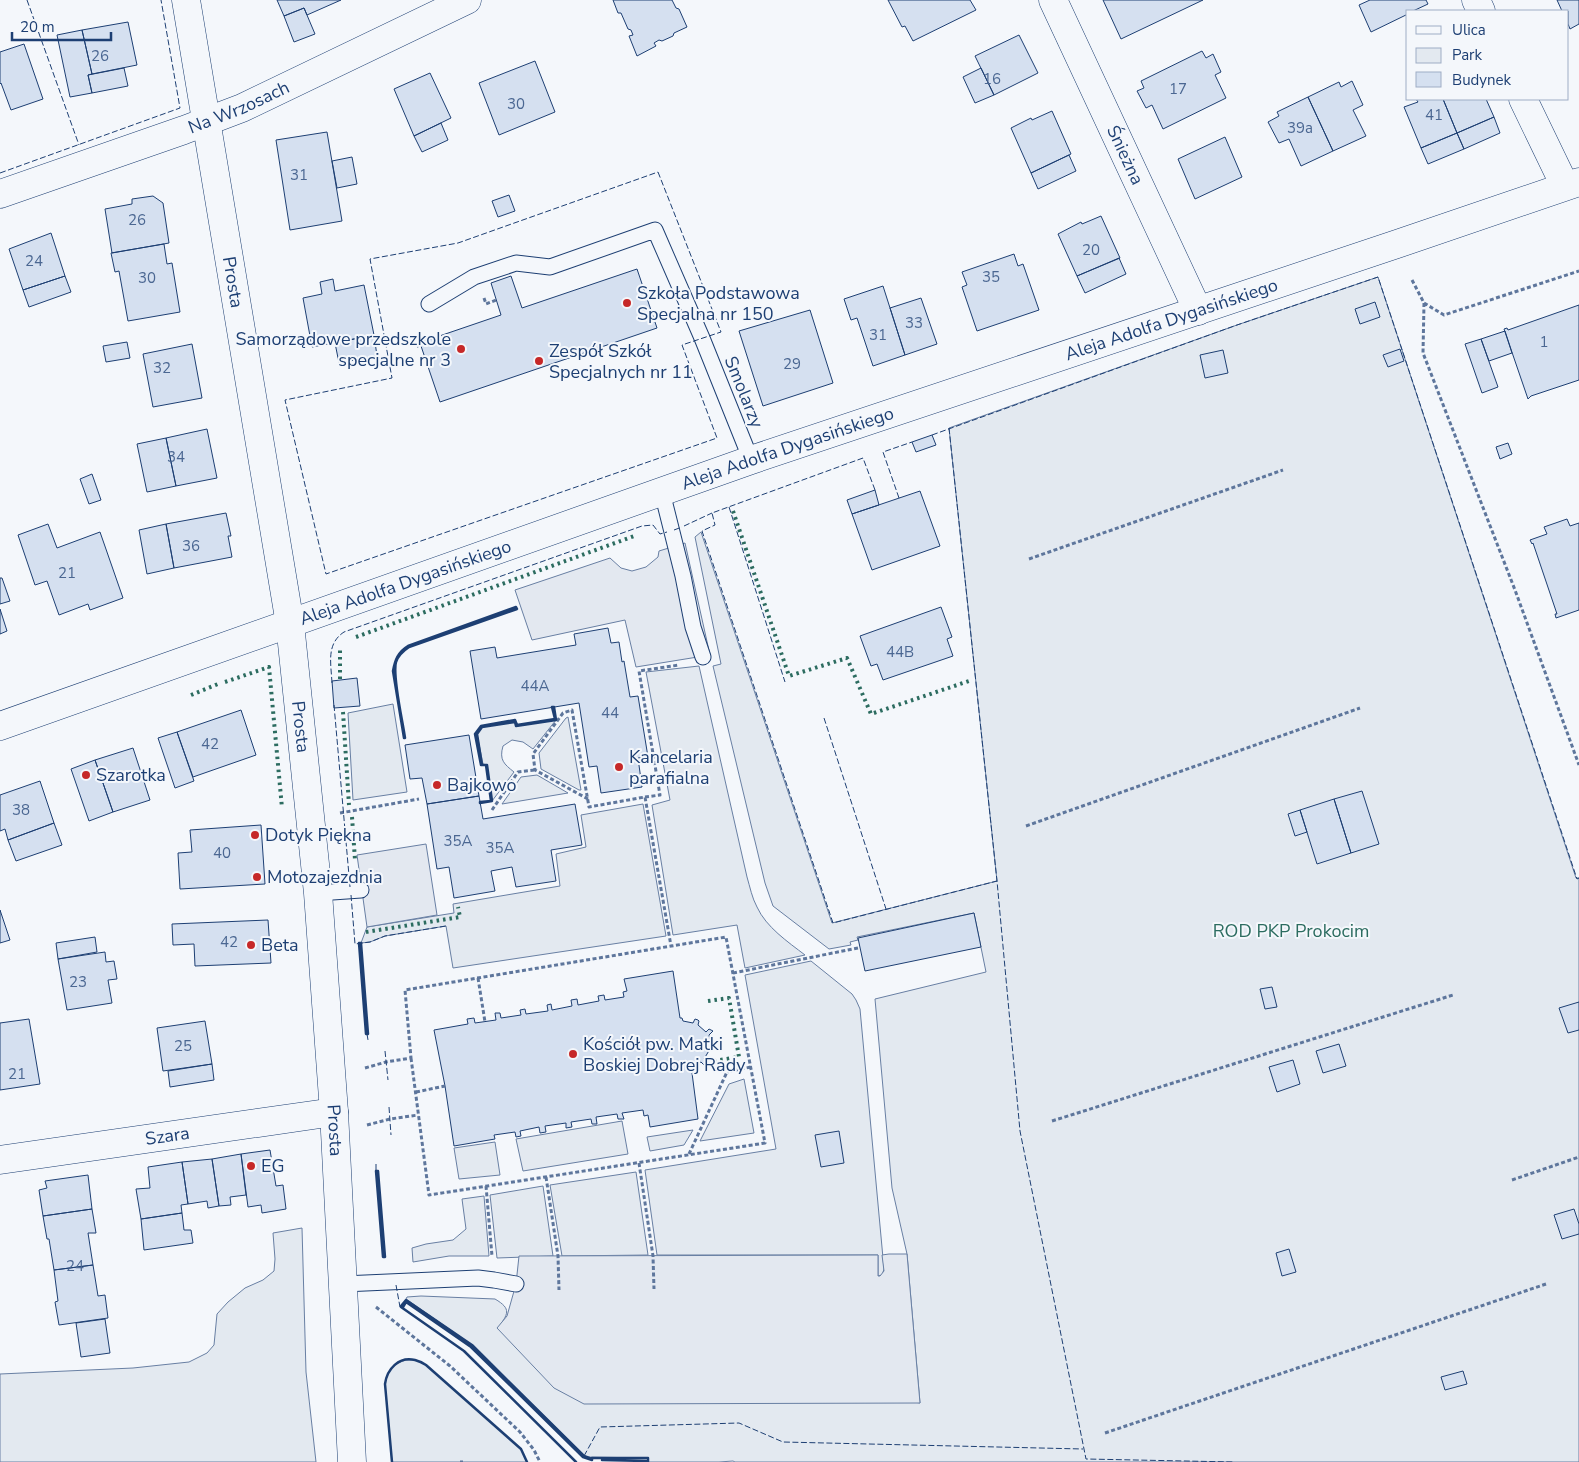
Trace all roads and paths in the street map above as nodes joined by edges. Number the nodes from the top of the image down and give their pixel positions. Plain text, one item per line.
1 (186, 0) edge
2 (467, 0) edge
3 (1053, 0) edge
4 (1524, 100) edge
5 (206, 122) junction
6 (1572, 184) edge
7 (0, 194) edge
8 (1579, 270) edge
9 (1412, 280) dead end
10 (496, 300) dead end
11 (1424, 303) junction
12 (429, 304) dead end
13 (486, 304) dead end
14 (1198, 311) junction
15 (751, 460) junction
16 (1283, 470) dead end
17 (662, 492) junction
18 (1029, 559) dead end
19 (290, 624) junction
20 (703, 656) dead end
21 (686, 664) dead end
22 (1360, 708) dead end
23 (0, 726) edge
24 (1579, 764) edge
25 (535, 770) junction
26 (645, 797) junction
27 (419, 798) dead end
28 (588, 798) junction
29 (492, 810) dead end
30 (335, 814) dead end
31 (1026, 826) dead end
32 (361, 890) dead end
33 (318, 893) junction
34 (671, 946) junction
35 (858, 948) dead end
36 (733, 973) junction
37 (478, 978) junction
38 (1453, 996) dead end
39 (485, 1022) dead end
40 (411, 1058) junction
41 (364, 1068) dead end
42 (751, 1068) junction
43 (445, 1086) dead end
44 (416, 1092) junction
45 (334, 1112) junction
46 (419, 1115) junction
47 (1052, 1121) dead end
48 (368, 1125) dead end
49 (688, 1155) junction
50 (1579, 1157) edge
51 (0, 1160) edge
52 (639, 1163) junction
53 (546, 1177) junction
54 (1512, 1180) dead end
55 (486, 1186) junction
56 (494, 1280) junction
57 (343, 1284) junction
58 (516, 1284) dead end
59 (1546, 1284) dead end
60 (654, 1289) dead end
61 (559, 1290) dead end
62 (373, 1305) dead end
63 (1105, 1432) dead end
64 (352, 1462) edge
65 (540, 1462) edge

1 - 5 street, Prosta
2 - 5 street, Na Wrzosach
3 - 14 street, Śnieżna
4 - 6 street
5 - 7 street, Na Wrzosach
5 - 19 street, Prosta
6 - 14 street, Aleja Adolfa Dygasińskiego
8 - 11 path
9 - 11 path
10 - 13 path
11 - 24 path
12 - 15 lane, Smolarzy
14 - 15 street, Aleja Adolfa Dygasińskiego
15 - 17 street, Aleja Adolfa Dygasińskiego
16 - 18 path
17 - 19 street, Aleja Adolfa Dygasińskiego
17 - 20 lane
19 - 23 street, Aleja Adolfa Dygasińskiego
19 - 33 street, Prosta
21 - 26 path
22 - 31 path
25 - 28 path
25 - 28 path
25 - 29 path
26 - 28 path
26 - 34 path
27 - 30 path
32 - 33 lane
33 - 45 street, Prosta
34 - 36 path
34 - 37 path
35 - 36 path
36 - 42 path
37 - 39 path
37 - 40 path
38 - 47 path
40 - 41 path
40 - 44 path
42 - 49 path
42 - 49 path
43 - 44 path
44 - 46 path
45 - 51 street, Szara
45 - 57 street, Prosta
46 - 48 path
46 - 55 path
49 - 52 path
50 - 54 path
52 - 53 path
52 - 60 path
53 - 55 path
53 - 61 path
55 - 56 path
56 - 57 lane
56 - 58 lane
57 - 64 street, Prosta
59 - 63 path
62 - 65 path

